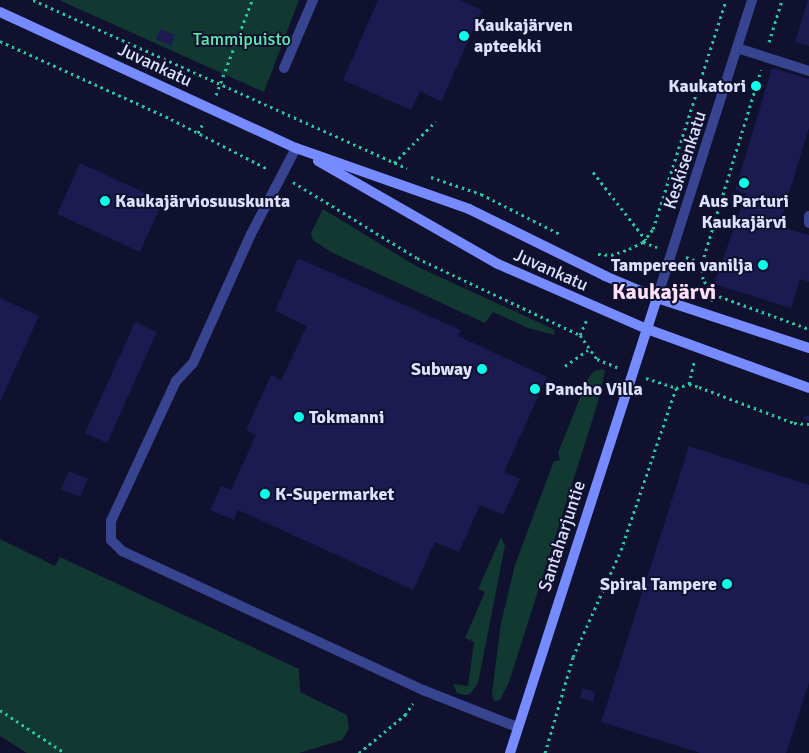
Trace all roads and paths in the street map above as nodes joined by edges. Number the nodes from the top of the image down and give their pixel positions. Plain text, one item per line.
1 (33, 0) edge
2 (252, 0) edge
3 (312, 0) edge
4 (726, 0) edge
5 (752, 0) edge
6 (782, 0) edge
7 (0, 12) edge
8 (0, 42) edge
9 (737, 48) junction
10 (765, 56) junction
11 (284, 68) dead end
12 (809, 71) edge
13 (221, 84) junction
14 (436, 120) dead end
15 (296, 148) junction
16 (394, 163) junction
17 (410, 170) dead end
18 (593, 172) dead end
19 (282, 176) junction
20 (427, 176) dead end
21 (809, 216) edge
22 (809, 223) edge
23 (561, 235) dead end
24 (646, 240) junction
25 (590, 251) dead end
26 (702, 262) dead end
27 (713, 294) dead end
28 (657, 298) junction
29 (647, 329) junction
30 (809, 329) edge
31 (809, 348) edge
32 (588, 350) junction
33 (565, 366) dead end
34 (633, 373) junction
35 (676, 388) junction
36 (809, 388) edge
37 (809, 424) edge
38 (422, 690) junction
39 (0, 710) edge
40 (517, 727) junction
41 (66, 753) edge
42 (359, 753) edge
43 (510, 753) edge
44 (545, 753) edge

1 - 13 path
2 - 13 path
3 - 11 street
4 - 24 path
5 - 9 street, Keskisenkatu
6 - 10 path
7 - 15 main road, Juvankatu
8 - 19 path
9 - 10 street
9 - 28 street, Keskisenkatu
10 - 12 street
10 - 26 path
13 - 16 path
14 - 16 path
15 - 19 street
15 - 28 main road, Juvankatu
15 - 29 main road, Juvankatu
16 - 17 path
18 - 24 path
19 - 32 path
19 - 38 street
20 - 23 path
21 - 22 street
24 - 25 path
27 - 30 path
28 - 29 main road, Keskisenkatu
28 - 31 main road, Juvankatu
29 - 34 main road, Santaharjuntie
29 - 36 main road, Juvankatu
32 - 33 path
32 - 34 path
34 - 35 path
34 - 40 main road, Santaharjuntie
35 - 37 path
35 - 44 path
38 - 40 street
38 - 42 path
39 - 41 path
40 - 43 main road, Santaharjuntie

